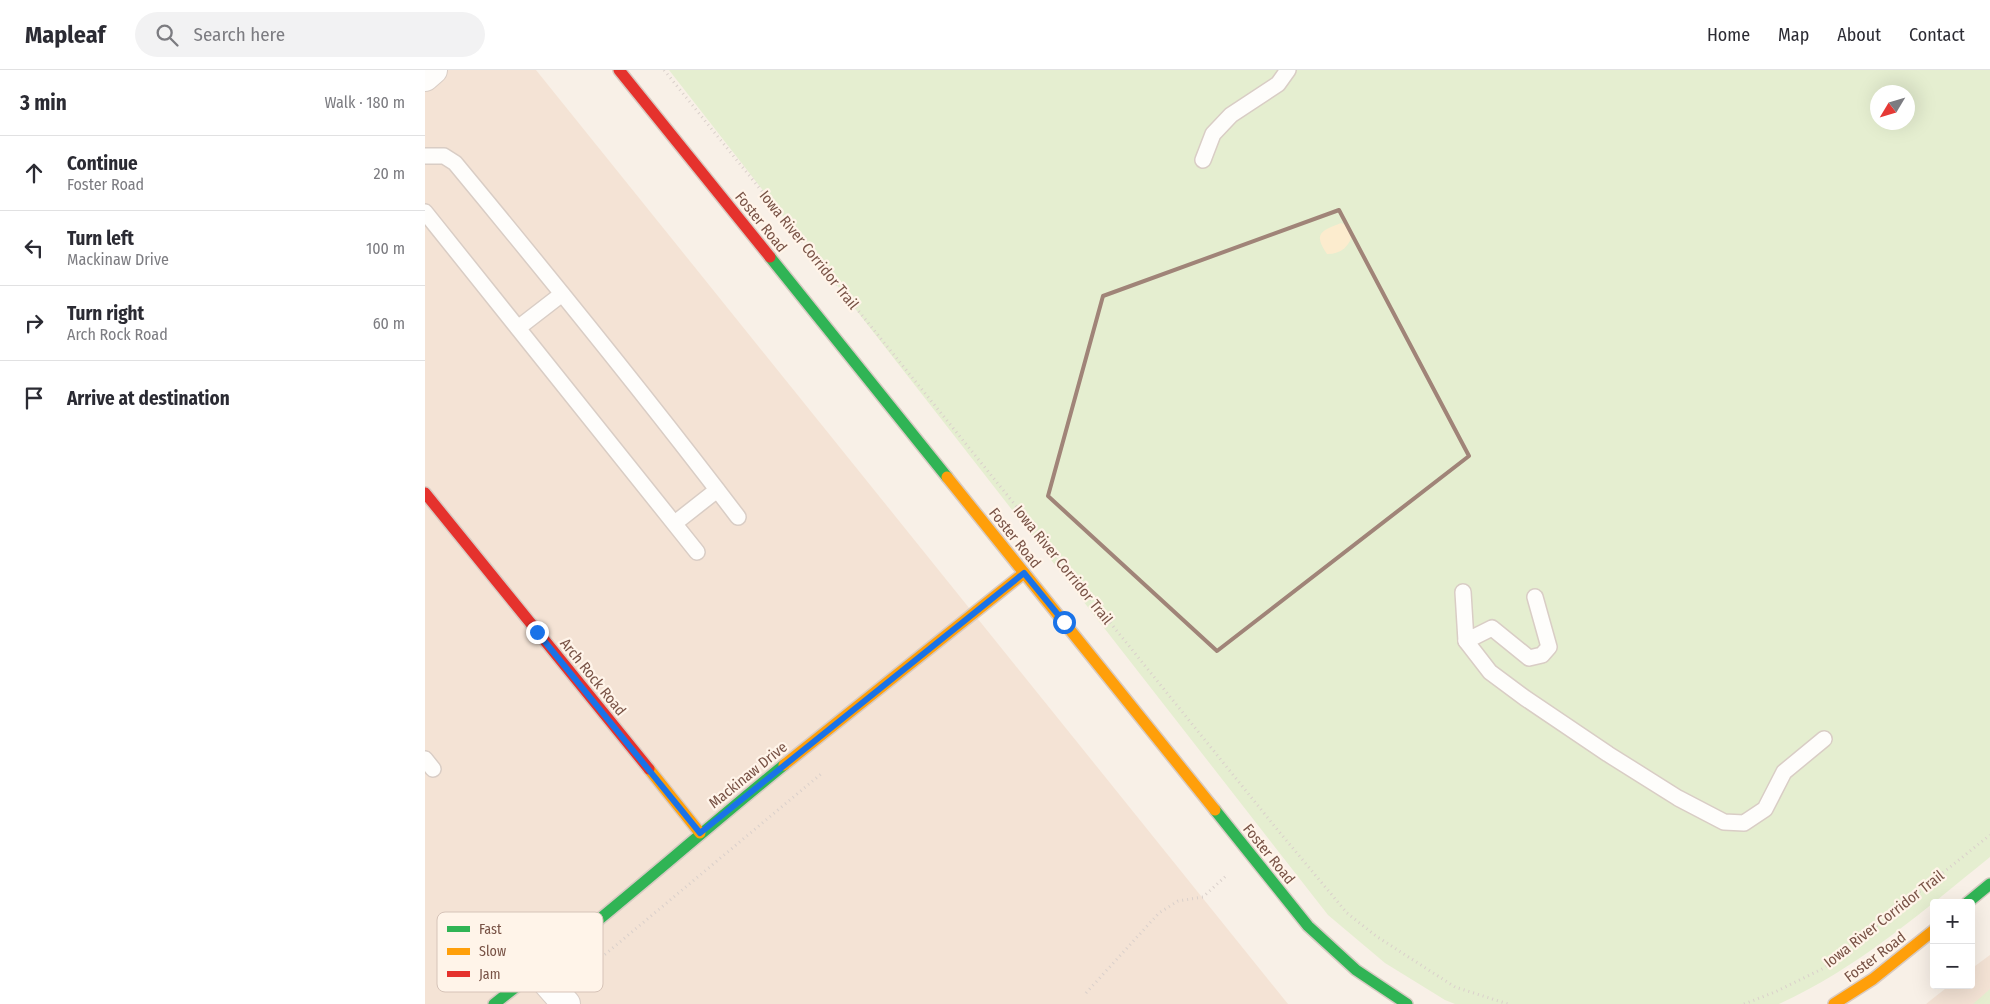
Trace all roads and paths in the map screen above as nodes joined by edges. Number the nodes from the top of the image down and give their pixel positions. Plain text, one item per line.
1 (433, 70) edge
2 (619, 70) edge
3 (664, 70) edge
4 (1288, 70) edge
5 (425, 77) edge
6 (425, 156) edge
7 (1203, 160) dead end
8 (425, 212) edge
9 (562, 294) junction
10 (519, 328) junction
11 (717, 490) junction
12 (425, 493) edge
13 (738, 517) dead end
14 (675, 523) junction
15 (697, 552) dead end
16 (1067, 569) junction
17 (1024, 573) junction
18 (1039, 592) junction
19 (1463, 592) dead end
20 (1535, 597) dead end
21 (1466, 640) junction
22 (1824, 739) dead end
23 (824, 772) dead end
24 (700, 833) junction
25 (1990, 835) edge
26 (1226, 876) dead end
27 (1990, 884) edge
28 (1972, 899) edge
29 (603, 915) edge
30 (1930, 933) edge
31 (603, 956) edge
32 (510, 992) edge
33 (1086, 993) dead end
34 (494, 1004) edge
35 (1407, 1004) edge
36 (1508, 1004) edge
37 (1744, 1004) edge
38 (1833, 1004) edge

1 - 5 street
2 - 17 street, Foster Road
3 - 16 path, Iowa River Corridor Trail
4 - 7 lane
6 - 9 lane
8 - 10 lane
9 - 10 lane
9 - 11 lane
10 - 14 lane
11 - 13 lane
11 - 14 lane
12 - 24 street, Arch Rock Road
14 - 15 lane
16 - 18 path
16 - 36 path, Iowa River Corridor Trail
17 - 18 street, Foster Road
17 - 24 street, Mackinaw Drive
18 - 35 street, Foster Road
19 - 21 lane
20 - 21 lane
21 - 22 lane
23 - 31 path
24 - 29 street, Mackinaw Drive
25 - 37 path, Iowa River Corridor Trail
26 - 33 path
27 - 28 street
30 - 38 street, Foster Road
32 - 34 street, Mackinaw Drive

